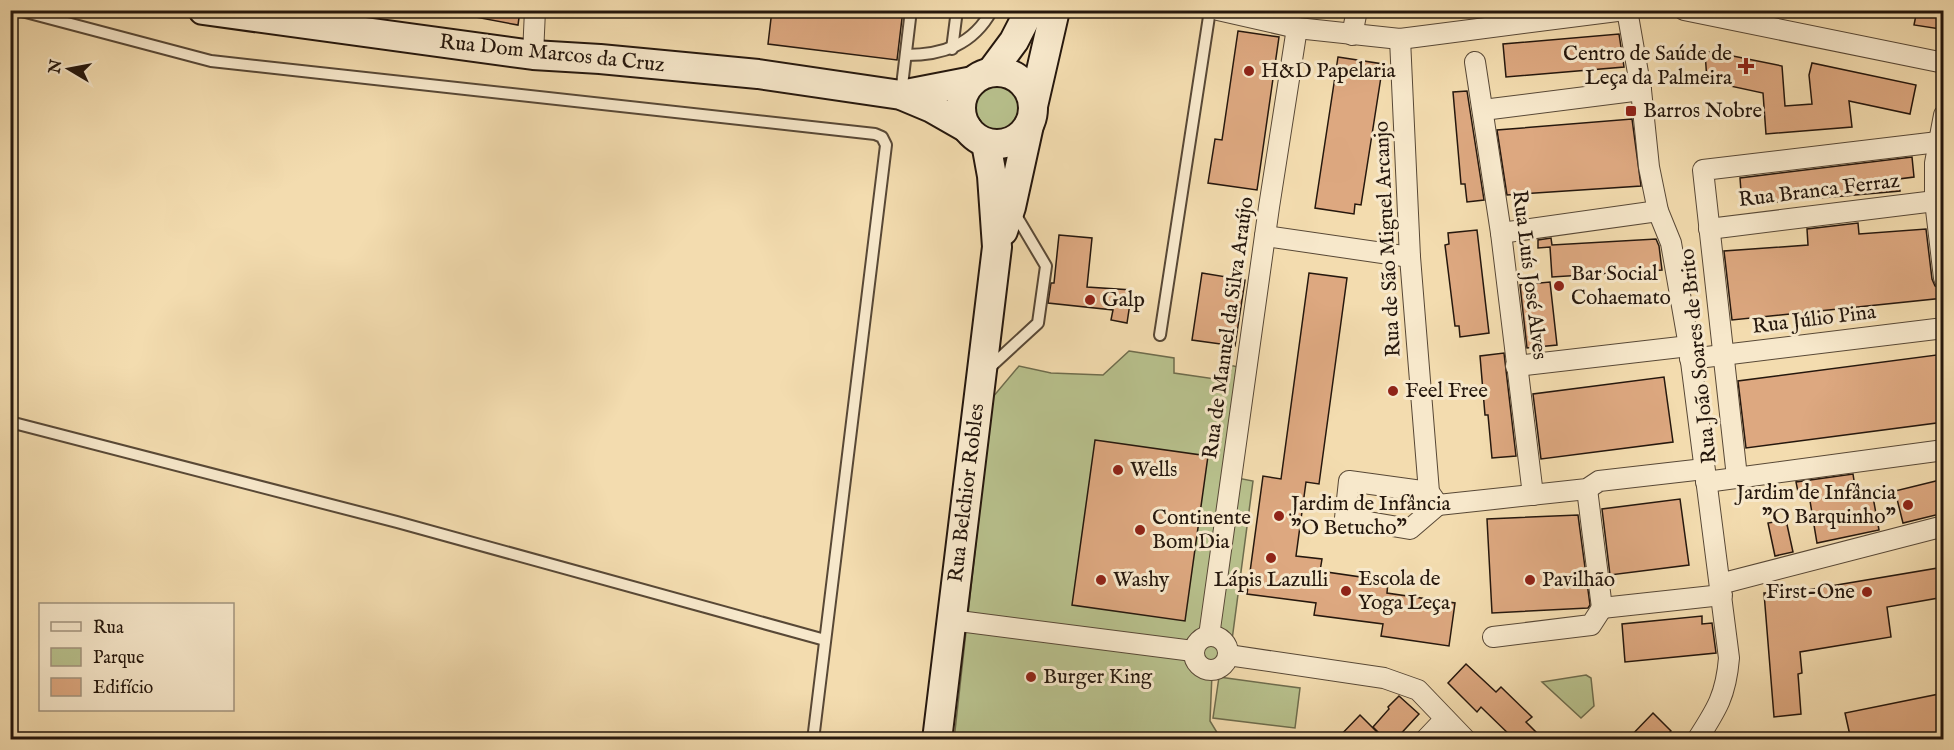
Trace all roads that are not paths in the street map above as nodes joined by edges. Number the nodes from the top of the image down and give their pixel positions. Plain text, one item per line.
1 (18, 10) edge
2 (203, 10) edge
3 (535, 10) edge
4 (911, 10) edge
5 (957, 10) edge
6 (992, 10) edge
7 (1030, 10) edge
8 (1055, 10) edge
9 (1210, 10) edge
10 (1218, 10) edge
11 (1357, 10) edge
12 (1626, 10) edge
13 (1684, 10) edge
14 (1297, 27) junction
15 (1352, 34) junction
16 (1401, 39) junction
17 (952, 49) junction
18 (533, 55) junction
19 (906, 55) junction
20 (1476, 62) dead end
21 (1944, 63) edge
22 (982, 77) junction
23 (1641, 90) junction
24 (901, 95) junction
25 (1483, 110) junction
26 (1031, 115) junction
27 (1944, 115) edge
28 (976, 135) junction
29 (1938, 142) junction
30 (1935, 201) junction
31 (1011, 207) junction
32 (1658, 211) junction
33 (1709, 229) junction
34 (1501, 233) junction
35 (1265, 236) junction
36 (997, 247) junction
37 (1410, 257) junction
38 (1944, 278) edge
39 (1944, 328) edge
40 (1160, 335) dead end
41 (1690, 352) junction
42 (1722, 356) junction
43 (1516, 366) junction
44 (981, 375) junction
45 (10, 422) edge
46 (1944, 450) edge
47 (1705, 475) junction
48 (1737, 477) junction
49 (1587, 489) junction
50 (1533, 495) junction
51 (1944, 526) edge
52 (1721, 590) junction
53 (1602, 608) junction
54 (951, 620) junction
55 (1209, 636) junction
56 (1492, 637) dead end
57 (825, 640) junction
58 (1193, 651) junction
59 (1228, 655) junction
60 (1444, 719) junction
61 (813, 740) edge
62 (937, 740) edge
63 (1425, 740) edge
64 (1466, 740) edge
65 (1697, 740) edge

1 - 57 lane
2 - 18 main road, Rua Dom Marcos da Cruz
3 - 18 street
4 - 19 lane
5 - 17 lane
6 - 17 lane
7 - 22 main road
8 - 26 main road, Rua Belchior Robles
9 - 40 lane
10 - 14 street
11 - 15 street
12 - 16 street
12 - 23 street
13 - 21 street
14 - 15 street
14 - 35 street, Rua de Manuel da Silva Araújo
15 - 16 street
16 - 37 street, Rua de São Miguel Arcanjo
17 - 19 lane
18 - 24 main road, Rua Dom Marcos da Cruz
19 - 24 lane
20 - 25 street, Rua Luís José Alves
22 - 24 main road, Rua Dom Marcos da Cruz
22 - 26 main road
22 - 28 main road
23 - 25 street
23 - 32 street
24 - 28 main road, Rua Dom Marcos da Cruz
25 - 34 street, Rua Luís José Alves
26 - 28 main road
26 - 31 main road, Rua Belchior Robles
27 - 29 street
28 - 36 main road, Rua Belchior Robles
29 - 30 street
29 - 33 street, Rua João Soares de Brito
30 - 33 street, Rua Branca Ferraz
30 - 38 street
31 - 36 main road, Rua Belchior Robles
31 - 44 lane
32 - 34 street
32 - 41 street
33 - 42 street, Rua João Soares de Brito
34 - 43 street, Rua Luís José Alves
35 - 37 street
35 - 55 street, Rua de Manuel da Silva Araújo
36 - 44 main road, Rua Belchior Robles
37 - 50 street, Rua de São Miguel Arcanjo
39 - 42 street, Rua Júlio Pina
41 - 42 street, Rua Júlio Pina
41 - 43 street, Rua Júlio Pina
41 - 47 street
42 - 48 street, Rua João Soares de Brito
43 - 50 street, Rua Luís José Alves
44 - 54 main road, Rua Belchior Robles
45 - 57 lane
46 - 48 street
47 - 48 street
47 - 49 street
47 - 52 street
49 - 50 street
49 - 53 street
51 - 52 street
52 - 53 street
52 - 65 street
53 - 56 street
54 - 58 street
54 - 62 main road, Rua Belchior Robles
55 - 58 street
55 - 59 street
57 - 61 lane
58 - 59 street
59 - 60 street
60 - 63 street
60 - 64 street

